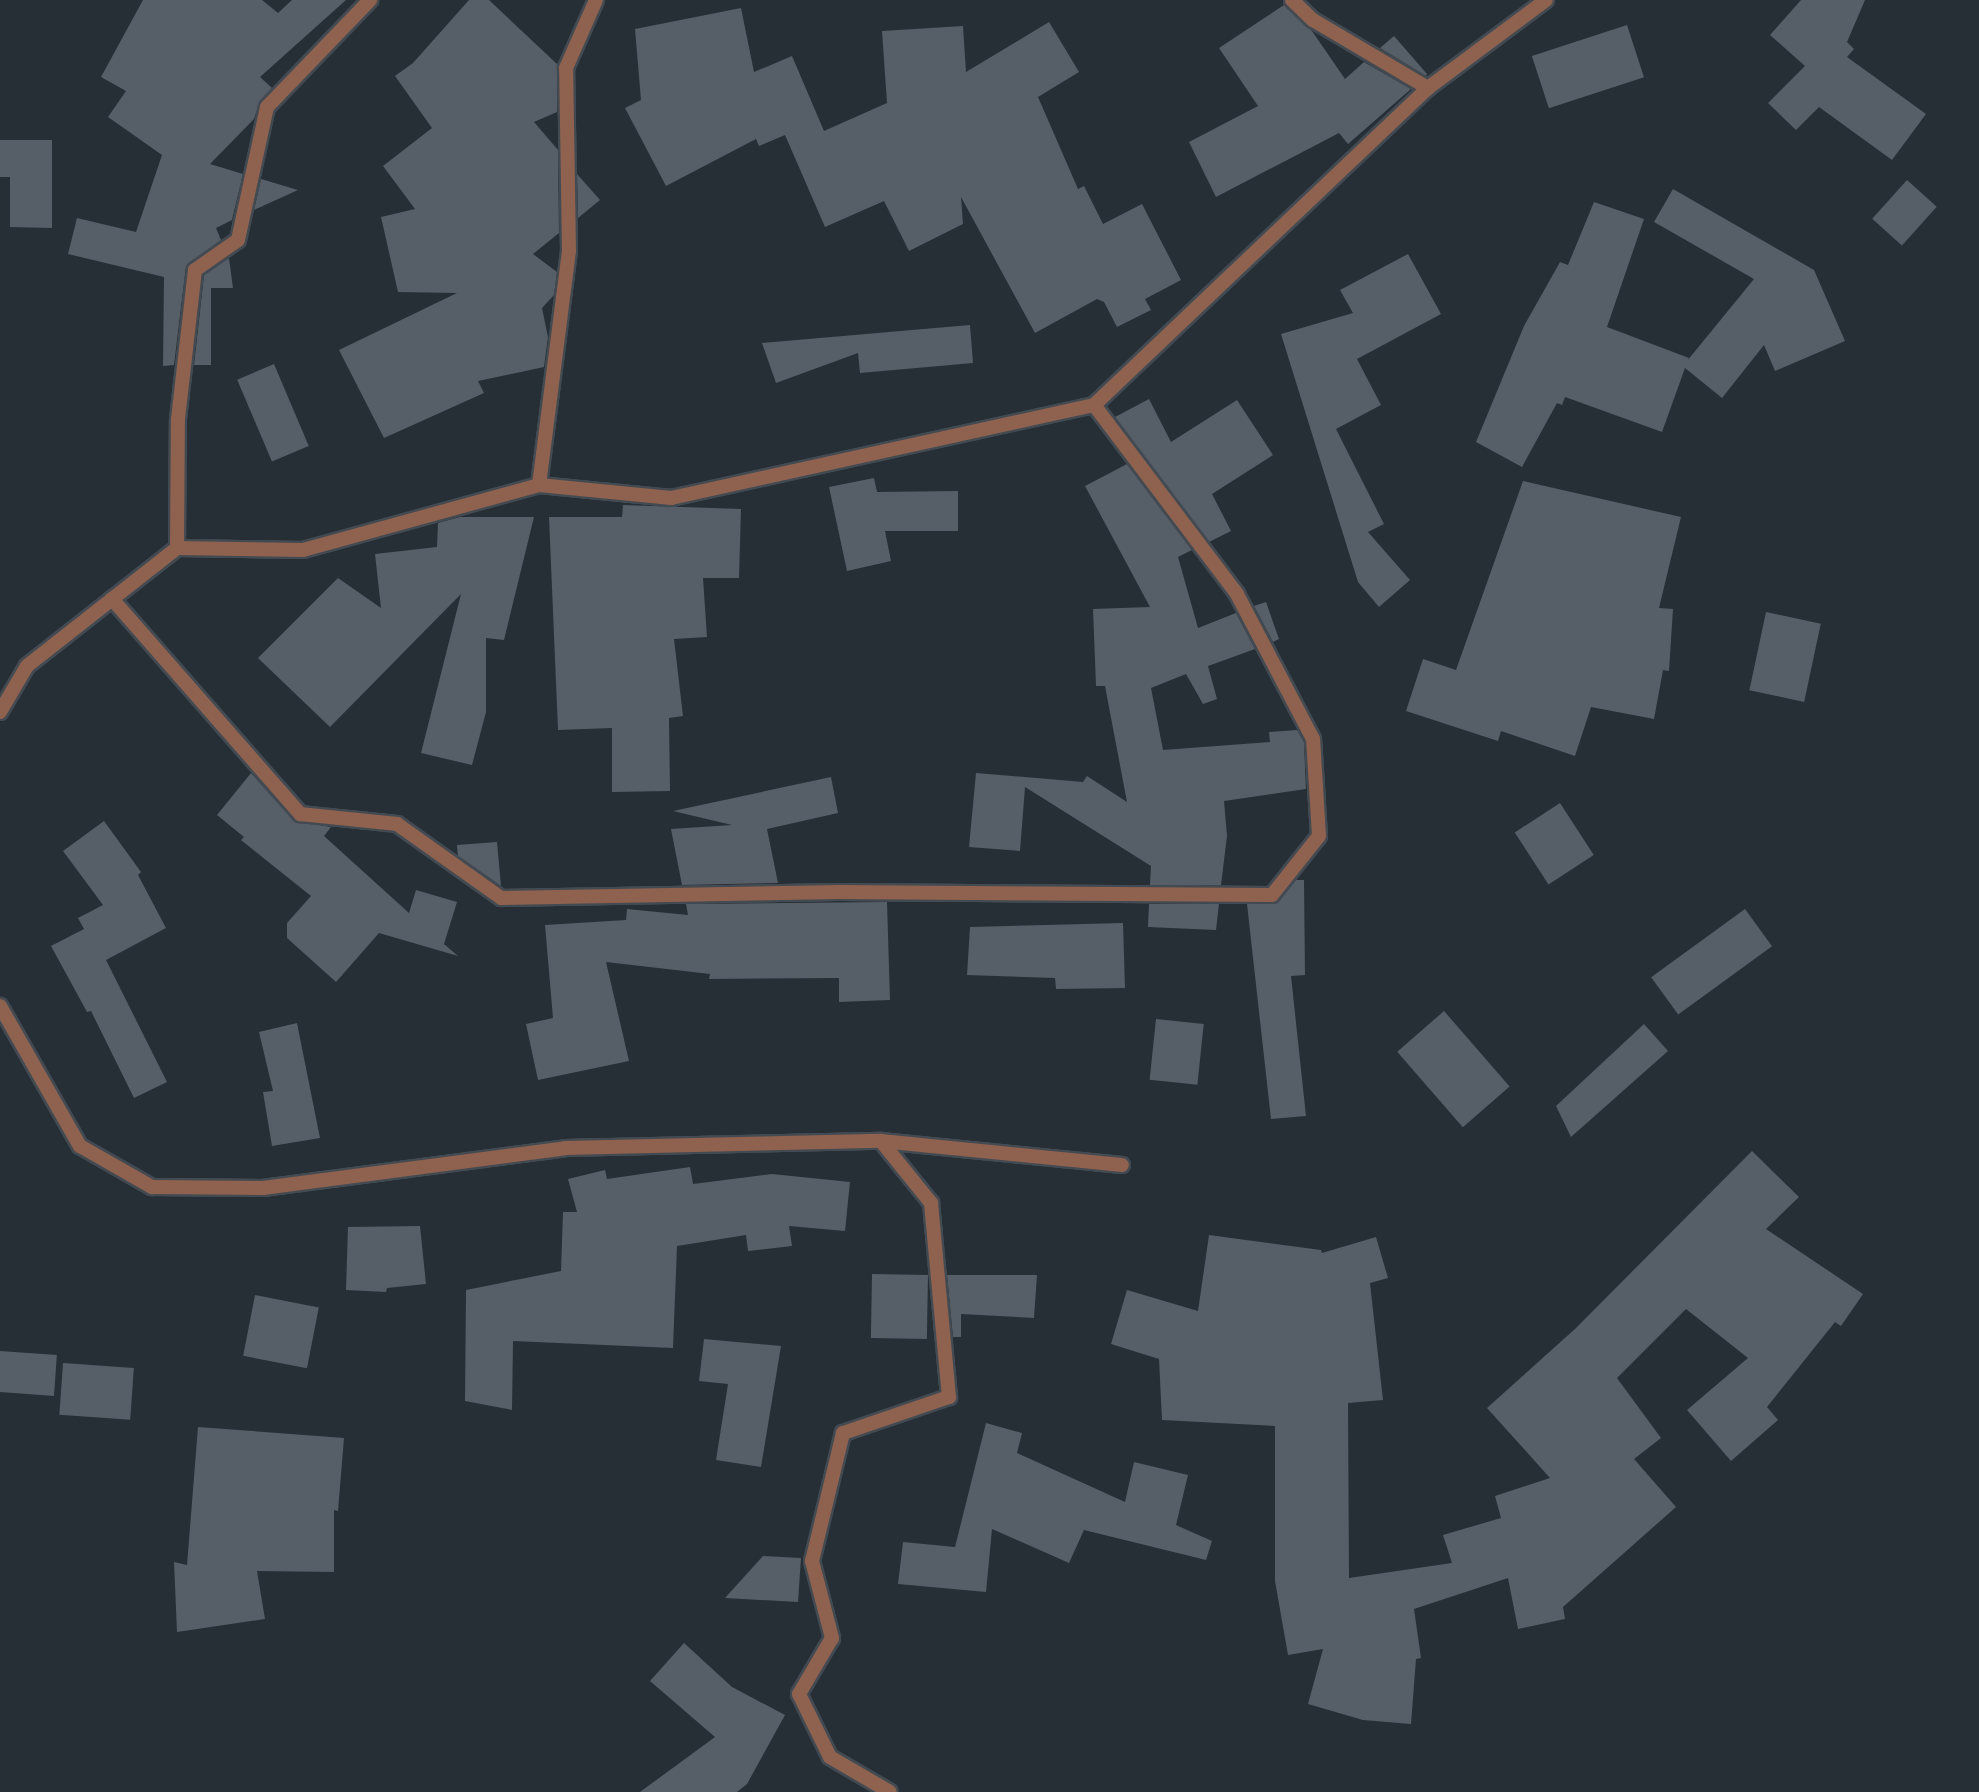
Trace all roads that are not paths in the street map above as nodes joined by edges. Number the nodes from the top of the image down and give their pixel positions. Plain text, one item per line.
1 (370, 0) edge
2 (596, 0) edge
3 (1293, 0) edge
4 (1546, 0) edge
5 (1428, 88) junction
6 (1094, 405) junction
7 (538, 485) junction
8 (177, 548) junction
9 (112, 599) junction
10 (0, 712) edge
11 (0, 1006) edge
12 (881, 1141) junction
13 (1122, 1165) dead end
14 (890, 1792) edge

1 - 8 street
2 - 7 street
3 - 5 street
4 - 5 street
5 - 6 street
6 - 7 street
6 - 9 street
7 - 8 street
8 - 9 street
9 - 10 street
11 - 12 street
12 - 13 street
12 - 14 street

